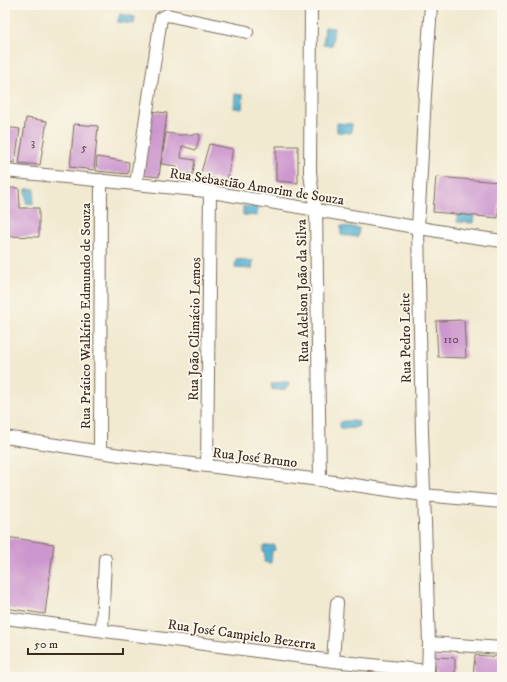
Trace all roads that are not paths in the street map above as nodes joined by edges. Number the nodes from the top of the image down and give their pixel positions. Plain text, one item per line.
1 (311, 5) edge
2 (431, 5) edge
3 (247, 32) dead end
4 (5, 171) edge
5 (101, 180) junction
6 (136, 184) junction
7 (210, 192) junction
8 (316, 210) junction
9 (418, 228) junction
10 (502, 241) edge
11 (5, 438) edge
12 (100, 452) junction
13 (207, 466) junction
14 (320, 480) junction
15 (424, 495) junction
16 (502, 502) edge
17 (105, 559) dead end
18 (337, 603) dead end
19 (5, 618) edge
20 (102, 630) junction
21 (429, 642) junction
22 (502, 648) edge
23 (333, 661) junction
24 (428, 671) joint

1 - 8 street, Rua Adelson João da Silva
2 - 9 street, Rua Pedro Leite
3 - 6 street
4 - 5 street, Rua Sebastião Amorim de Souza
5 - 6 street, Rua Sebastião Amorim de Souza
5 - 12 street, Rua Prático Walkírio Edmundo de Souza
6 - 7 street, Rua Sebastião Amorim de Souza
7 - 8 street, Rua Sebastião Amorim de Souza
7 - 13 street, Rua João Climácio Lemos
8 - 9 street, Rua Sebastião Amorim de Souza
8 - 14 street, Rua Adelson João da Silva
9 - 10 street, Rua Sebastião Amorim de Souza
9 - 15 street, Rua Pedro Leite
11 - 12 street, Rua José Bruno
12 - 13 street, Rua José Bruno
13 - 14 street, Rua José Bruno
14 - 15 street, Rua José Bruno
15 - 16 street, Rua José Bruno
15 - 21 street, Rua Pedro Leite
17 - 20 street
18 - 23 street
19 - 20 street, Rua José Campielo Bezerra
20 - 23 street, Rua José Campielo Bezerra
21 - 22 street
21 - 24 street, Rua Pedro Leite
23 - 24 street, Rua José Campielo Bezerra

